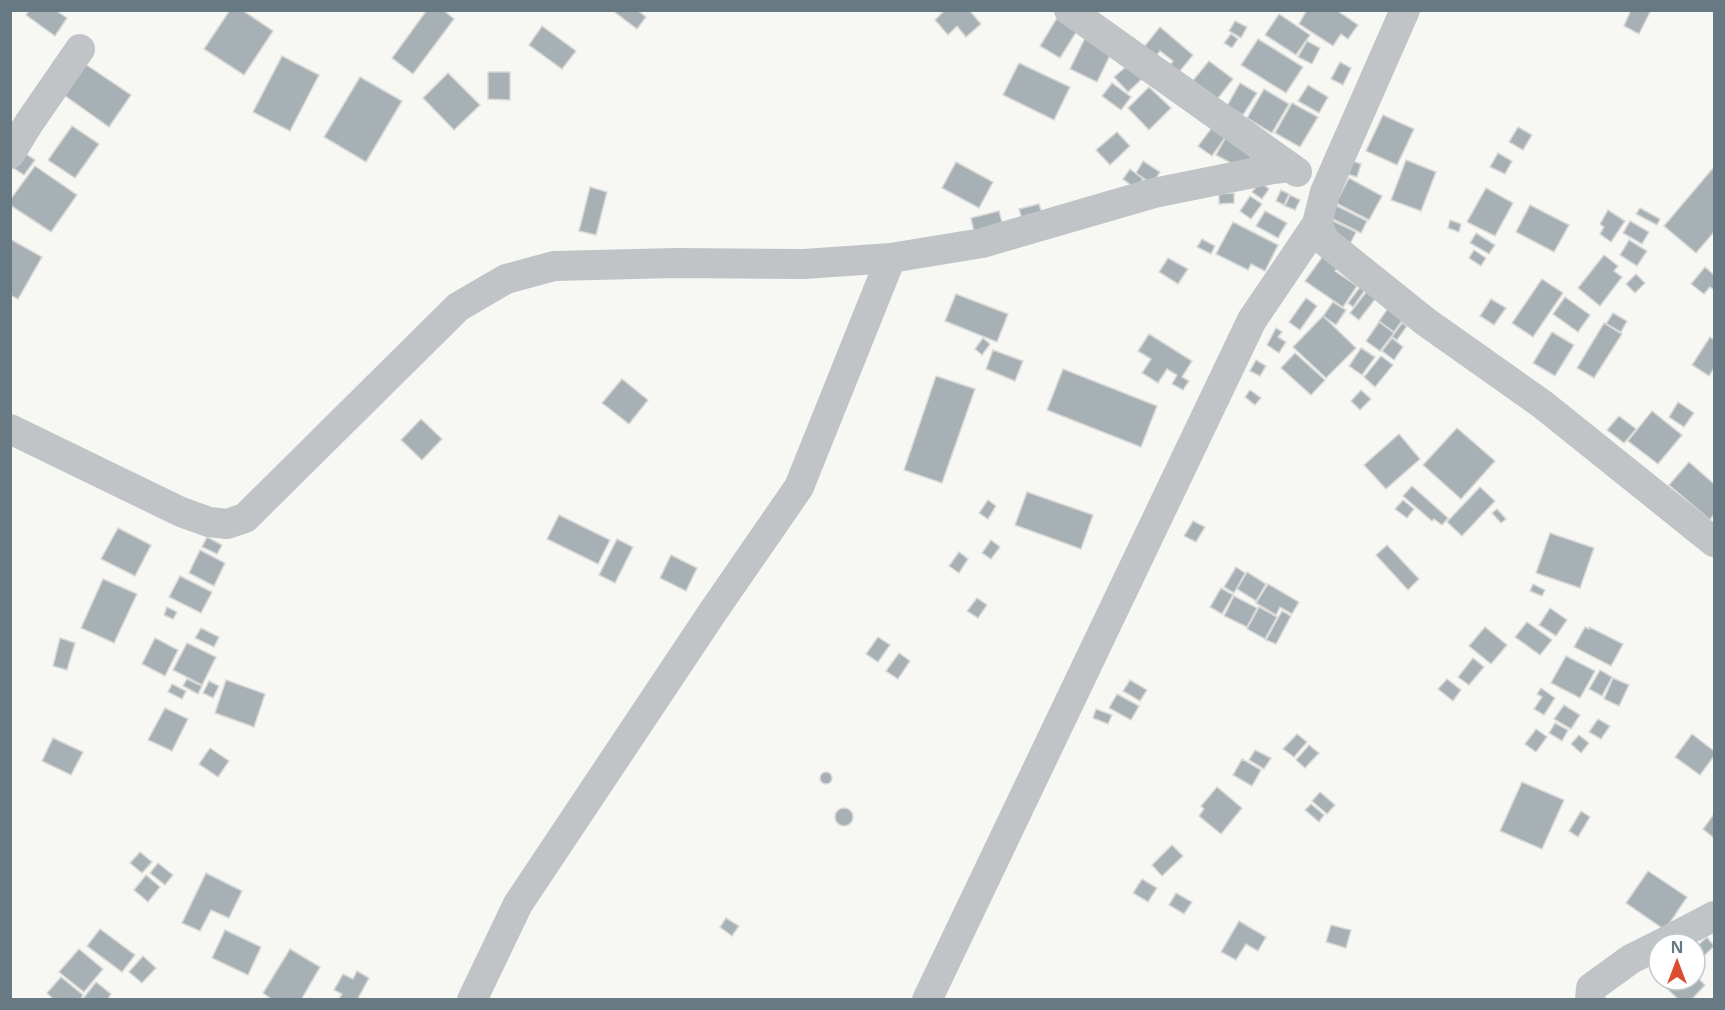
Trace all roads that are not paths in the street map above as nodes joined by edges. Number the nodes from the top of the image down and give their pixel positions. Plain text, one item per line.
1 (1069, 10) edge
2 (1405, 10) edge
3 (80, 49) dead end
4 (10, 154) edge
5 (1290, 167) junction
6 (1325, 192) junction
7 (1317, 224) junction
8 (891, 258) junction
9 (10, 429) edge
10 (1714, 542) edge
11 (1714, 916) edge
12 (1683, 932) edge
13 (1647, 951) edge
14 (471, 999) edge
15 (927, 999) edge
16 (1590, 999) edge

1 - 5 street
2 - 6 street
3 - 4 street
5 - 6 street
5 - 8 street
6 - 7 street
7 - 10 street
7 - 15 street
8 - 9 street
8 - 14 street
11 - 12 street
13 - 16 street

